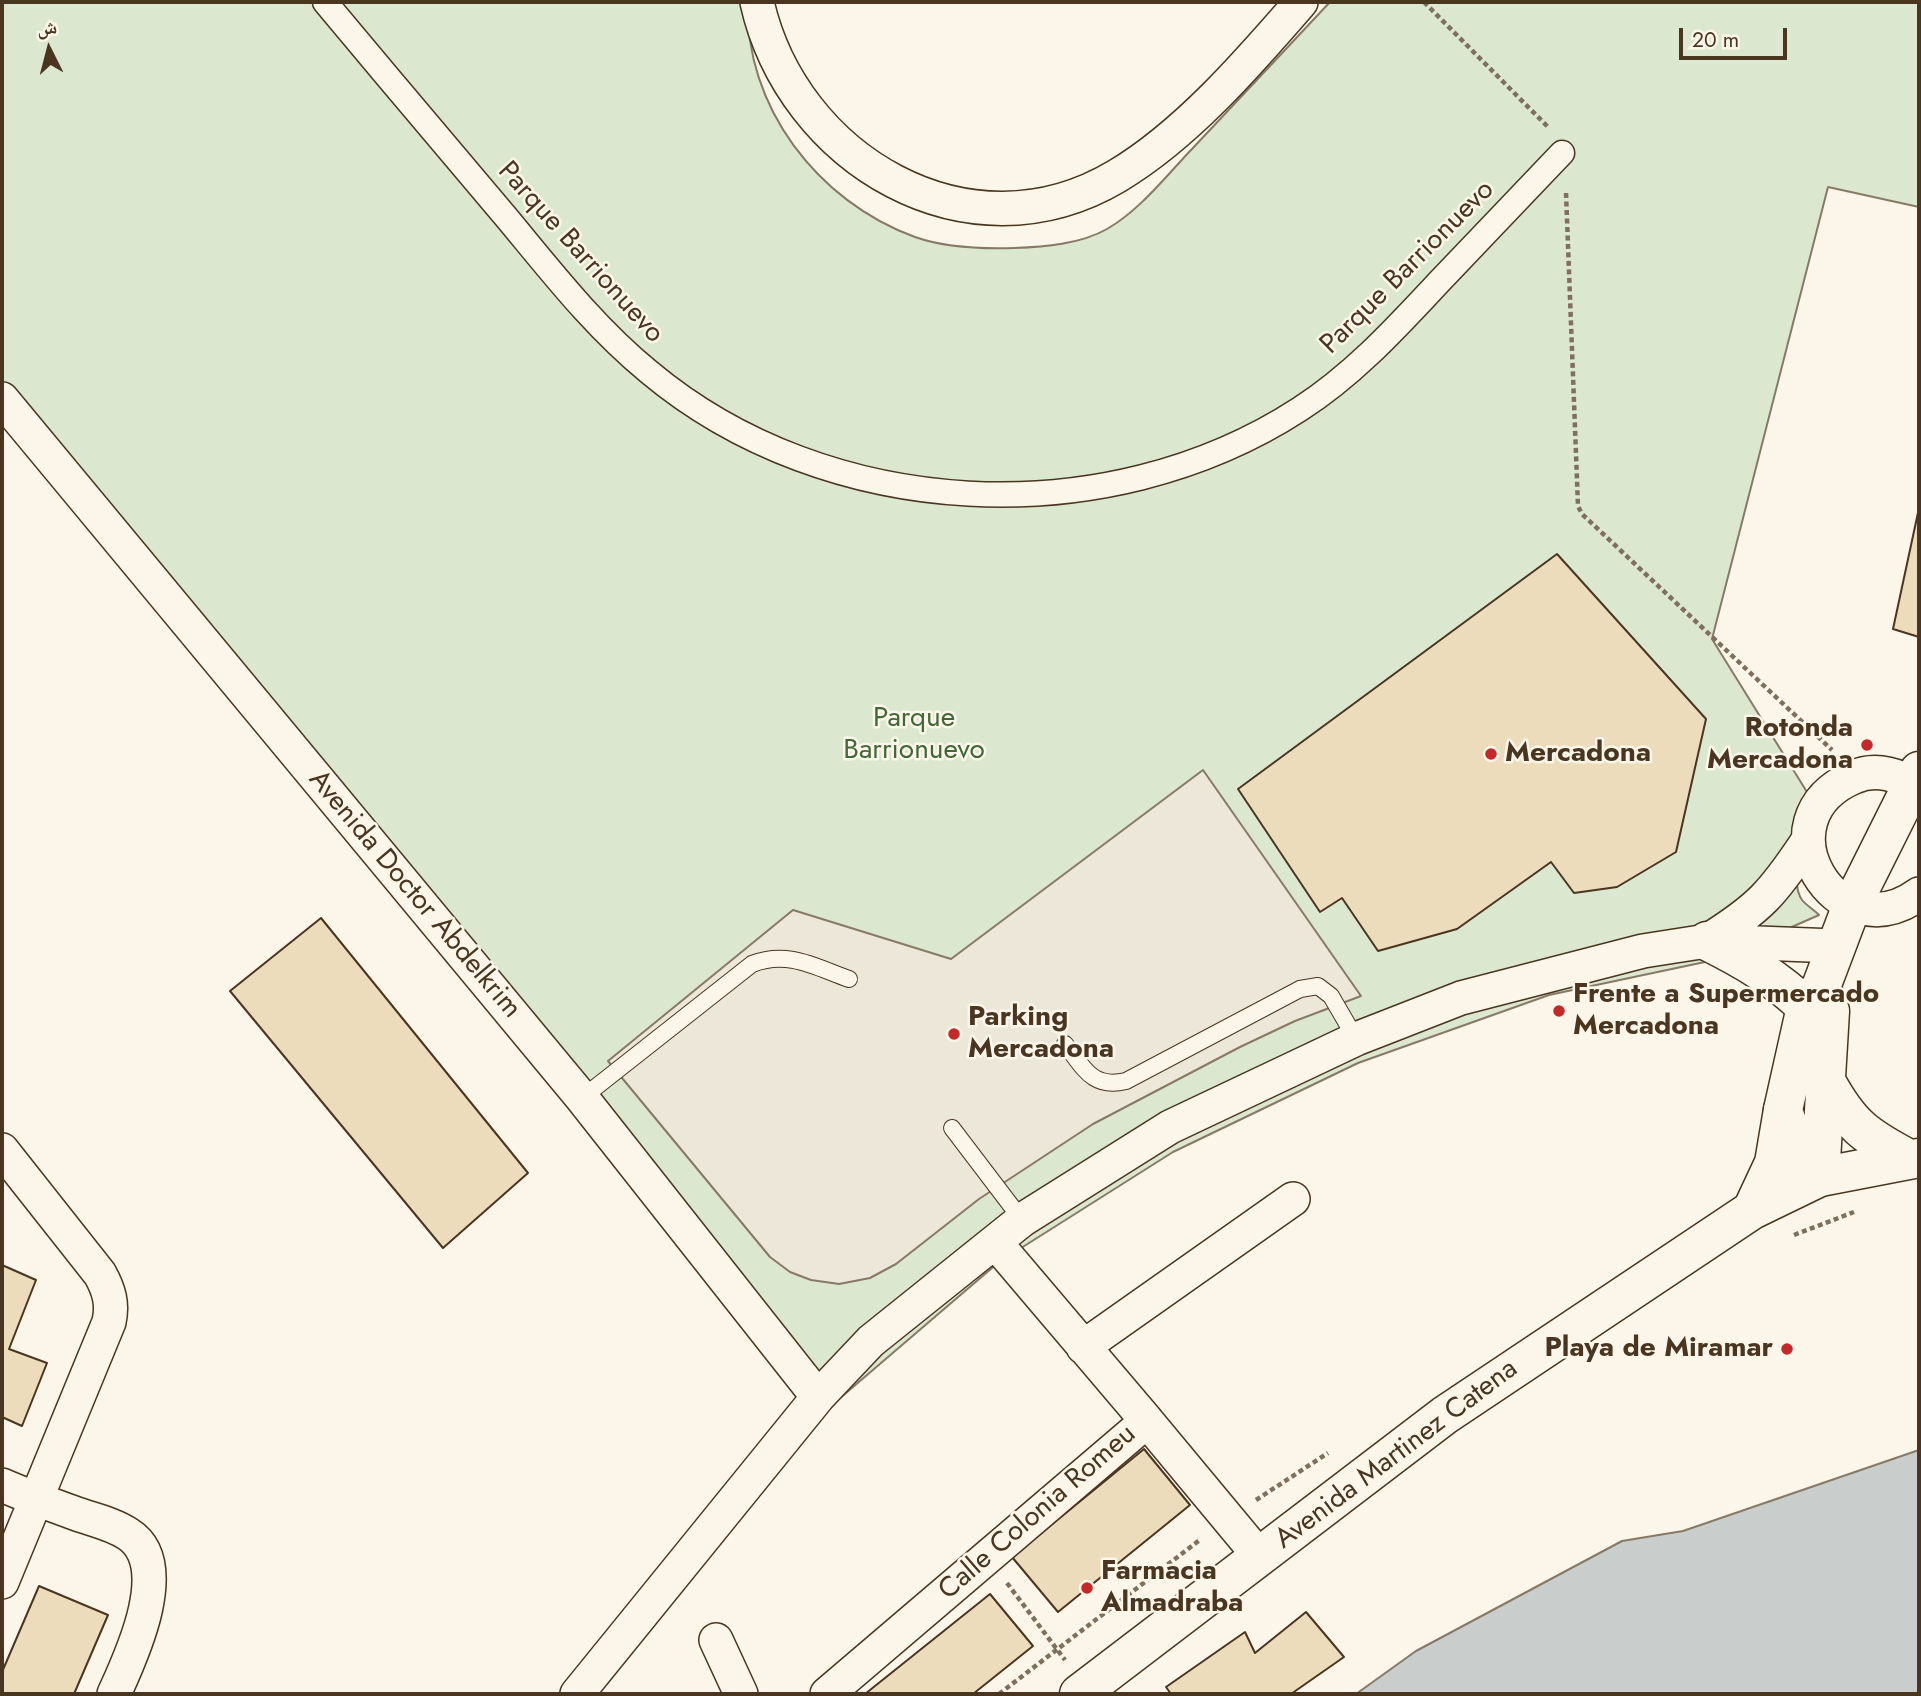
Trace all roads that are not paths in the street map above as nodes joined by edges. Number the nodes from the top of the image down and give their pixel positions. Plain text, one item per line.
1 (325, 2) edge
2 (757, 2) edge
3 (1301, 2) edge
4 (1562, 153) road end
5 (2, 399) edge
6 (1916, 781) edge
7 (1807, 842) junction
8 (1919, 895) edge
9 (1852, 905) junction
10 (1707, 941) junction
11 (1835, 946) junction
12 (849, 979) dead end
13 (1814, 997) junction
14 (1356, 1039) junction
15 (1065, 1044) dead end
16 (1826, 1081) junction
17 (582, 1098) junction
18 (1783, 1110) junction
19 (952, 1128) dead end
20 (2, 1150) edge
21 (1914, 1158) edge
22 (1821, 1177) junction
23 (1293, 1199) dead end
24 (1752, 1210) junction
25 (1022, 1220) junction
26 (995, 1242) junction
27 (1083, 1347) junction
28 (818, 1397) junction
29 (1147, 1421) junction
30 (2, 1485) edge
31 (38, 1500) junction
32 (1260, 1557) junction
33 (2, 1581) edge
34 (716, 1640) dead end
35 (114, 1694) edge
36 (577, 1694) edge
37 (741, 1694) edge
38 (827, 1694) edge
39 (1079, 1694) edge

1 - 4 street, Parque Barrionuevo
2 - 3 street
5 - 17 street, Avenida Doctor Abdelkrim
6 - 7 street
6 - 9 main road
7 - 9 street
7 - 10 street
8 - 9 street
9 - 11 main road
10 - 11 street
10 - 13 main road
10 - 14 street
11 - 13 main road
12 - 17 lane
13 - 16 main road
13 - 18 main road
14 - 15 lane
14 - 25 street
16 - 21 main road
16 - 22 main road
17 - 28 street, Avenida Doctor Abdelkrim
18 - 22 main road
18 - 24 main road
19 - 25 lane
20 - 31 street
21 - 22 main road, Avenida Martinez Catena
22 - 24 main road, Avenida Martinez Catena
23 - 27 street
24 - 32 main road, Avenida Martinez Catena
25 - 26 street
26 - 27 street
26 - 28 street
27 - 29 street
28 - 36 street
29 - 32 street, Calle Colonia Romeu
29 - 38 street, Calle Colonia Romeu
30 - 31 street
31 - 33 street
31 - 35 street
32 - 39 main road, Avenida Martinez Catena
34 - 37 street

